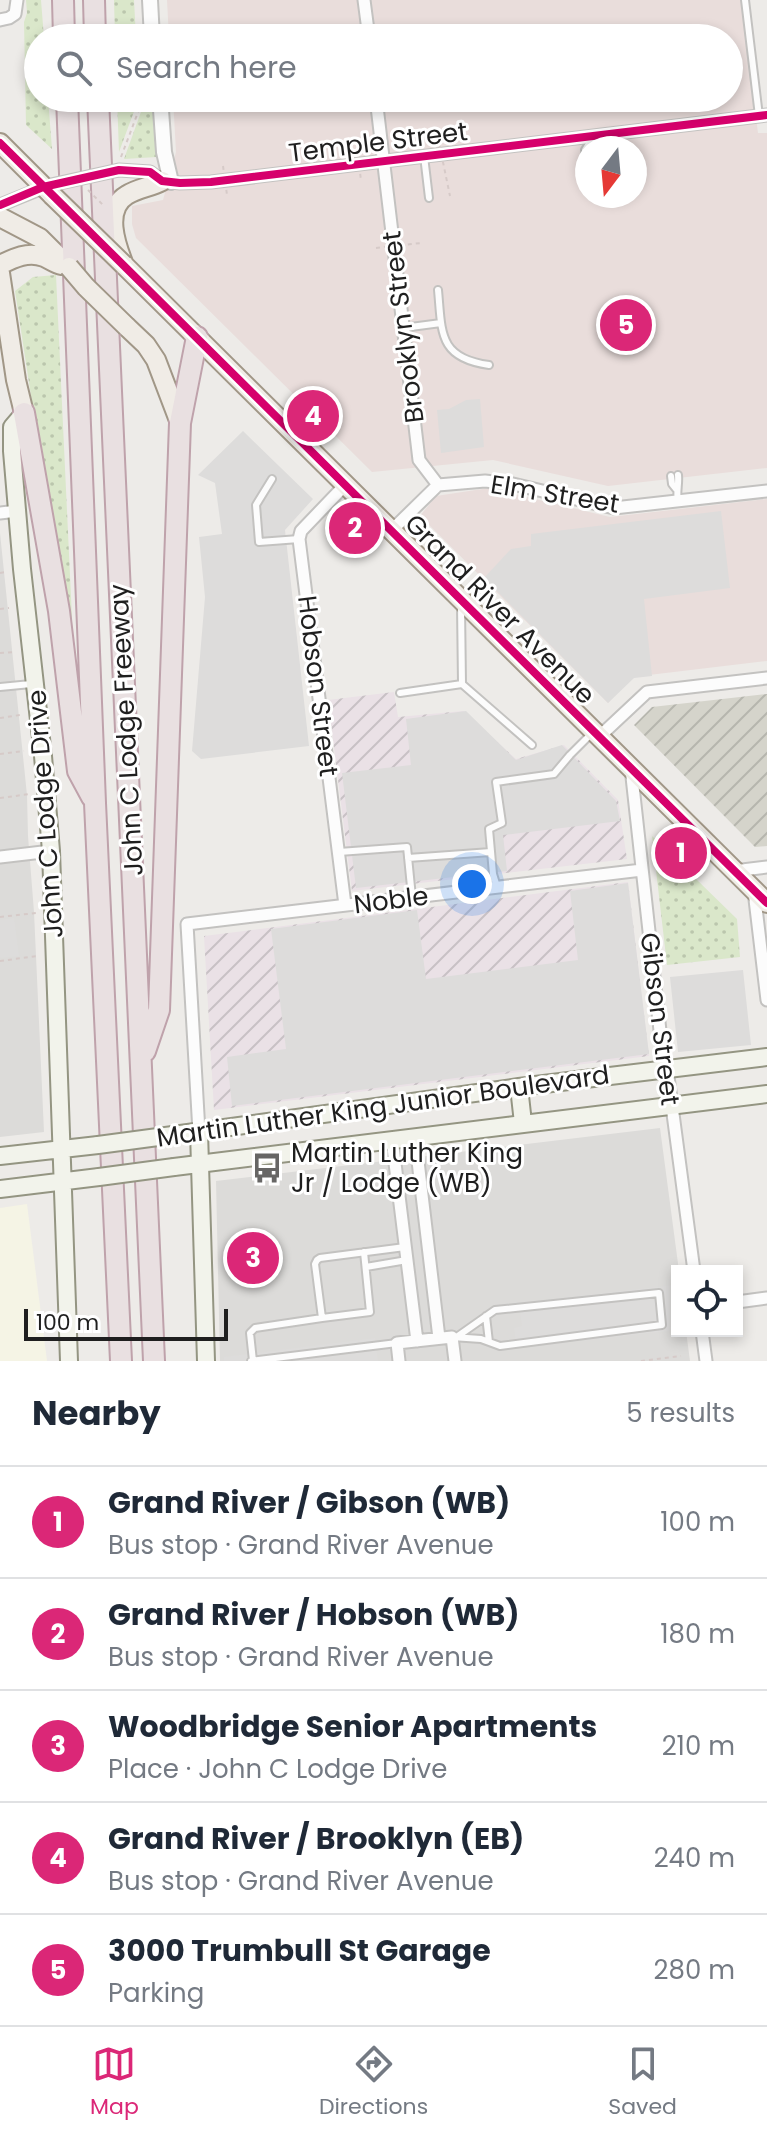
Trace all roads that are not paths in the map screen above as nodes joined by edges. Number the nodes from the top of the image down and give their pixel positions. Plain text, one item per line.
1 (17, 0) edge
2 (63, 0) edge
3 (94, 0) edge
4 (150, 0) edge
5 (364, 0) edge
6 (745, 0) edge
7 (0, 20) edge
8 (64, 24) edge
9 (95, 24) edge
10 (151, 24) edge
11 (367, 24) edge
12 (68, 112) edge
13 (99, 112) edge
14 (161, 112) edge
15 (378, 112) edge
16 (763, 116) edge
17 (613, 136) edge
18 (575, 141) edge
19 (0, 143) edge
20 (424, 156) junction
21 (383, 161) junction
22 (166, 182) junction
23 (49, 189) junction
24 (429, 198) dead end
25 (0, 205) edge
26 (0, 217) edge
27 (60, 261) junction
28 (0, 265) edge
29 (124, 265) junction
30 (0, 273) edge
31 (438, 290) dead end
32 (441, 323) junction
33 (403, 328) junction
34 (197, 337) junction
35 (489, 365) dead end
36 (24, 413) junction
37 (180, 423) junction
38 (674, 476) dead end
39 (272, 479) dead end
40 (346, 484) junction
41 (438, 485) junction
42 (767, 491) edge
43 (677, 495) junction
44 (8, 512) edge
45 (392, 530) junction
46 (299, 539) junction
47 (461, 598) junction
48 (767, 678) edge
49 (35, 683) junction
50 (462, 684) junction
51 (0, 687) edge
52 (400, 693) dead end
53 (597, 734) junction
54 (532, 745) dead end
55 (631, 767) junction
56 (95, 803) junction
57 (51, 851) junction
58 (339, 852) junction
59 (491, 852) junction
60 (0, 857) edge
61 (408, 858) junction
62 (767, 867) edge
63 (642, 870) junction
64 (734, 871) junction
65 (497, 887) junction
66 (760, 896) edge
67 (412, 897) junction
68 (345, 905) junction
69 (767, 1000) edge
70 (767, 1057) edge
71 (141, 1062) junction
72 (667, 1069) junction
73 (519, 1087) junction
74 (767, 1094) edge
75 (671, 1105) junction
76 (523, 1123) junction
77 (199, 1132) junction
78 (415, 1136) junction
79 (392, 1139) junction
80 (61, 1148) junction
81 (0, 1156) edge
82 (200, 1162) junction
83 (62, 1182) junction
84 (0, 1189) edge
85 (405, 1247) junction
86 (364, 1252) junction
87 (407, 1260) junction
88 (693, 1265) edge
89 (366, 1267) junction
90 (767, 1298) edge
91 (743, 1301) edge
92 (486, 1316) junction
93 (322, 1318) junction
94 (450, 1337) junction
95 (703, 1337) edge
96 (417, 1341) junction
97 (489, 1342) junction
98 (397, 1343) junction
99 (327, 1352) junction
100 (69, 1361) edge
101 (121, 1361) edge
102 (154, 1361) edge
103 (206, 1361) edge
104 (252, 1361) edge
105 (328, 1361) edge
106 (399, 1361) edge
107 (455, 1361) edge
108 (706, 1361) edge

1 - 7 street
2 - 8 highway
3 - 9 highway
4 - 10 street
5 - 11 street
6 - 16 lane
12 - 56 highway, John C Lodge Freeway
13 - 71 highway, John C Lodge Freeway
14 - 22 street
15 - 21 street, Brooklyn Street
16 - 17 street, Temple Street
18 - 20 street, Temple Street
19 - 23 main road, Grand River Avenue
20 - 21 street, Temple Street
20 - 24 lane
21 - 22 street, Temple Street
21 - 33 street, Brooklyn Street
22 - 23 street, Temple Street, bridge
22 - 29 main road
23 - 25 street, Temple Street
23 - 29 main road, Grand River Avenue, bridge
26 - 27 main road
27 - 28 main road
27 - 37 main road, bridge
29 - 34 main road, Grand River Avenue
30 - 36 main road
31 - 32 lane
32 - 33 lane
32 - 35 lane
33 - 41 street, Brooklyn Street
34 - 37 highway
34 - 40 main road, Grand River Avenue
36 - 44 main road, John C Lodge Drive
36 - 56 highway
37 - 71 highway
38 - 43 lane
39 - 46 lane
40 - 45 main road, Grand River Avenue
40 - 46 street
41 - 43 street, Elm Street
41 - 45 street
42 - 43 street, Elm Street
44 - 49 main road, John C Lodge Drive
45 - 47 main road, Grand River Avenue
46 - 58 street, Hobson Street
47 - 50 lane
47 - 53 main road, Grand River Avenue
48 - 53 street
49 - 51 lane
49 - 57 main road, John C Lodge Drive
50 - 52 lane
50 - 54 lane
53 - 55 main road, Grand River Avenue
53 - 59 lane
55 - 63 street, Gibson Street
55 - 64 main road, Grand River Avenue
56 - 101 highway, John C Lodge Freeway
57 - 60 street
57 - 80 main road, John C Lodge Drive
58 - 61 lane
58 - 68 street, Hobson Street
59 - 61 lane
59 - 65 lane
61 - 67 lane
62 - 64 street
63 - 65 street, Noble
63 - 72 street, Gibson Street
64 - 66 main road, Grand River Avenue
65 - 67 street, Noble
66 - 69 street
67 - 68 street, Noble
68 - 77 street, Noble
70 - 72 main road, Martin Luther King Junior Boulevard
71 - 102 highway, John C Lodge Freeway
72 - 73 main road, Martin Luther King Junior Boulevard
72 - 75 street, Gibson Street
73 - 76 main road
73 - 77 main road, Martin Luther King Junior Boulevard
74 - 75 main road, Martin Luther King Junior Boulevard
75 - 76 main road, Martin Luther King Junior Boulevard
75 - 88 street, Gibson Street
76 - 78 main road, Martin Luther King Junior Boulevard
77 - 80 main road, Martin Luther King Junior Boulevard, bridge
77 - 82 main road
78 - 79 main road, Martin Luther King Junior Boulevard
78 - 94 street
79 - 82 main road, Martin Luther King Junior Boulevard
79 - 85 street
80 - 81 main road, Martin Luther King Junior Boulevard
80 - 83 main road, John C Lodge Drive
82 - 83 main road, Martin Luther King Junior Boulevard, bridge
82 - 103 main road
83 - 84 main road, Martin Luther King Junior Boulevard
83 - 100 main road, John C Lodge Drive
85 - 86 lane
85 - 87 street
86 - 89 lane
86 - 93 lane
87 - 89 lane
87 - 96 street
89 - 93 lane
90 - 91 street
92 - 94 lane
92 - 97 lane
92 - 97 lane
93 - 104 lane
94 - 96 street
94 - 97 lane
94 - 107 street
95 - 108 street
96 - 98 street
98 - 99 lane
98 - 106 street
99 - 104 lane
99 - 105 lane

